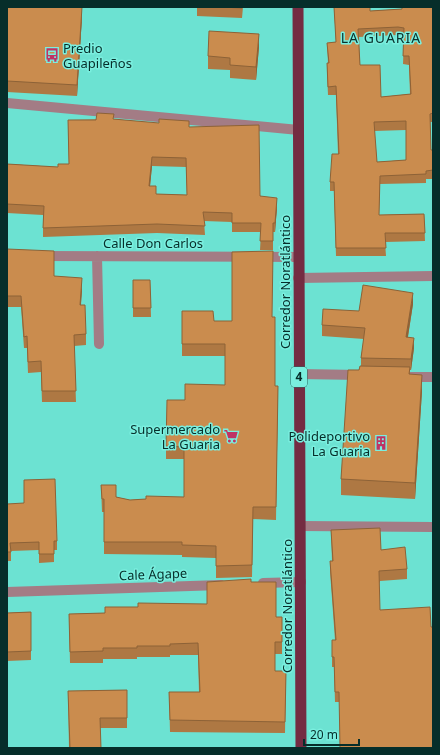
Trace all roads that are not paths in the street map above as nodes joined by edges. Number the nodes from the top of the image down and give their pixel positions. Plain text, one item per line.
1 (298, 7) edge
2 (7, 103) edge
3 (299, 130) junction
4 (30, 256) edge
5 (98, 256) junction
6 (298, 257) junction
7 (433, 276) edge
8 (298, 278) junction
9 (100, 344) dead end
10 (299, 374) junction
11 (370, 376) edge
12 (402, 376) edge
13 (433, 377) edge
14 (433, 524) edge
15 (301, 526) junction
16 (433, 528) edge
17 (301, 582) junction
18 (253, 583) edge
19 (229, 584) edge
20 (7, 592) edge
21 (301, 748) edge

1 - 3 highway, Corredor Noratlántico / 4
2 - 3 street
3 - 6 highway, Corredor Noratlántico / 4
4 - 5 street, Calle Don Carlos
5 - 6 street, Calle Don Carlos
5 - 9 street
6 - 8 highway, Corredor Noratlántico / 4
7 - 8 street
8 - 10 highway, Corredor Noratlántico / 4
10 - 11 street
10 - 15 highway, Corredor Noratlántico / 4
12 - 13 street
14 - 16 street
15 - 16 street
15 - 17 highway, Corredor Noratlántico / 4
17 - 18 street
17 - 21 highway, Corredor Noratlántico / 4
19 - 20 street, Cale Ágape

